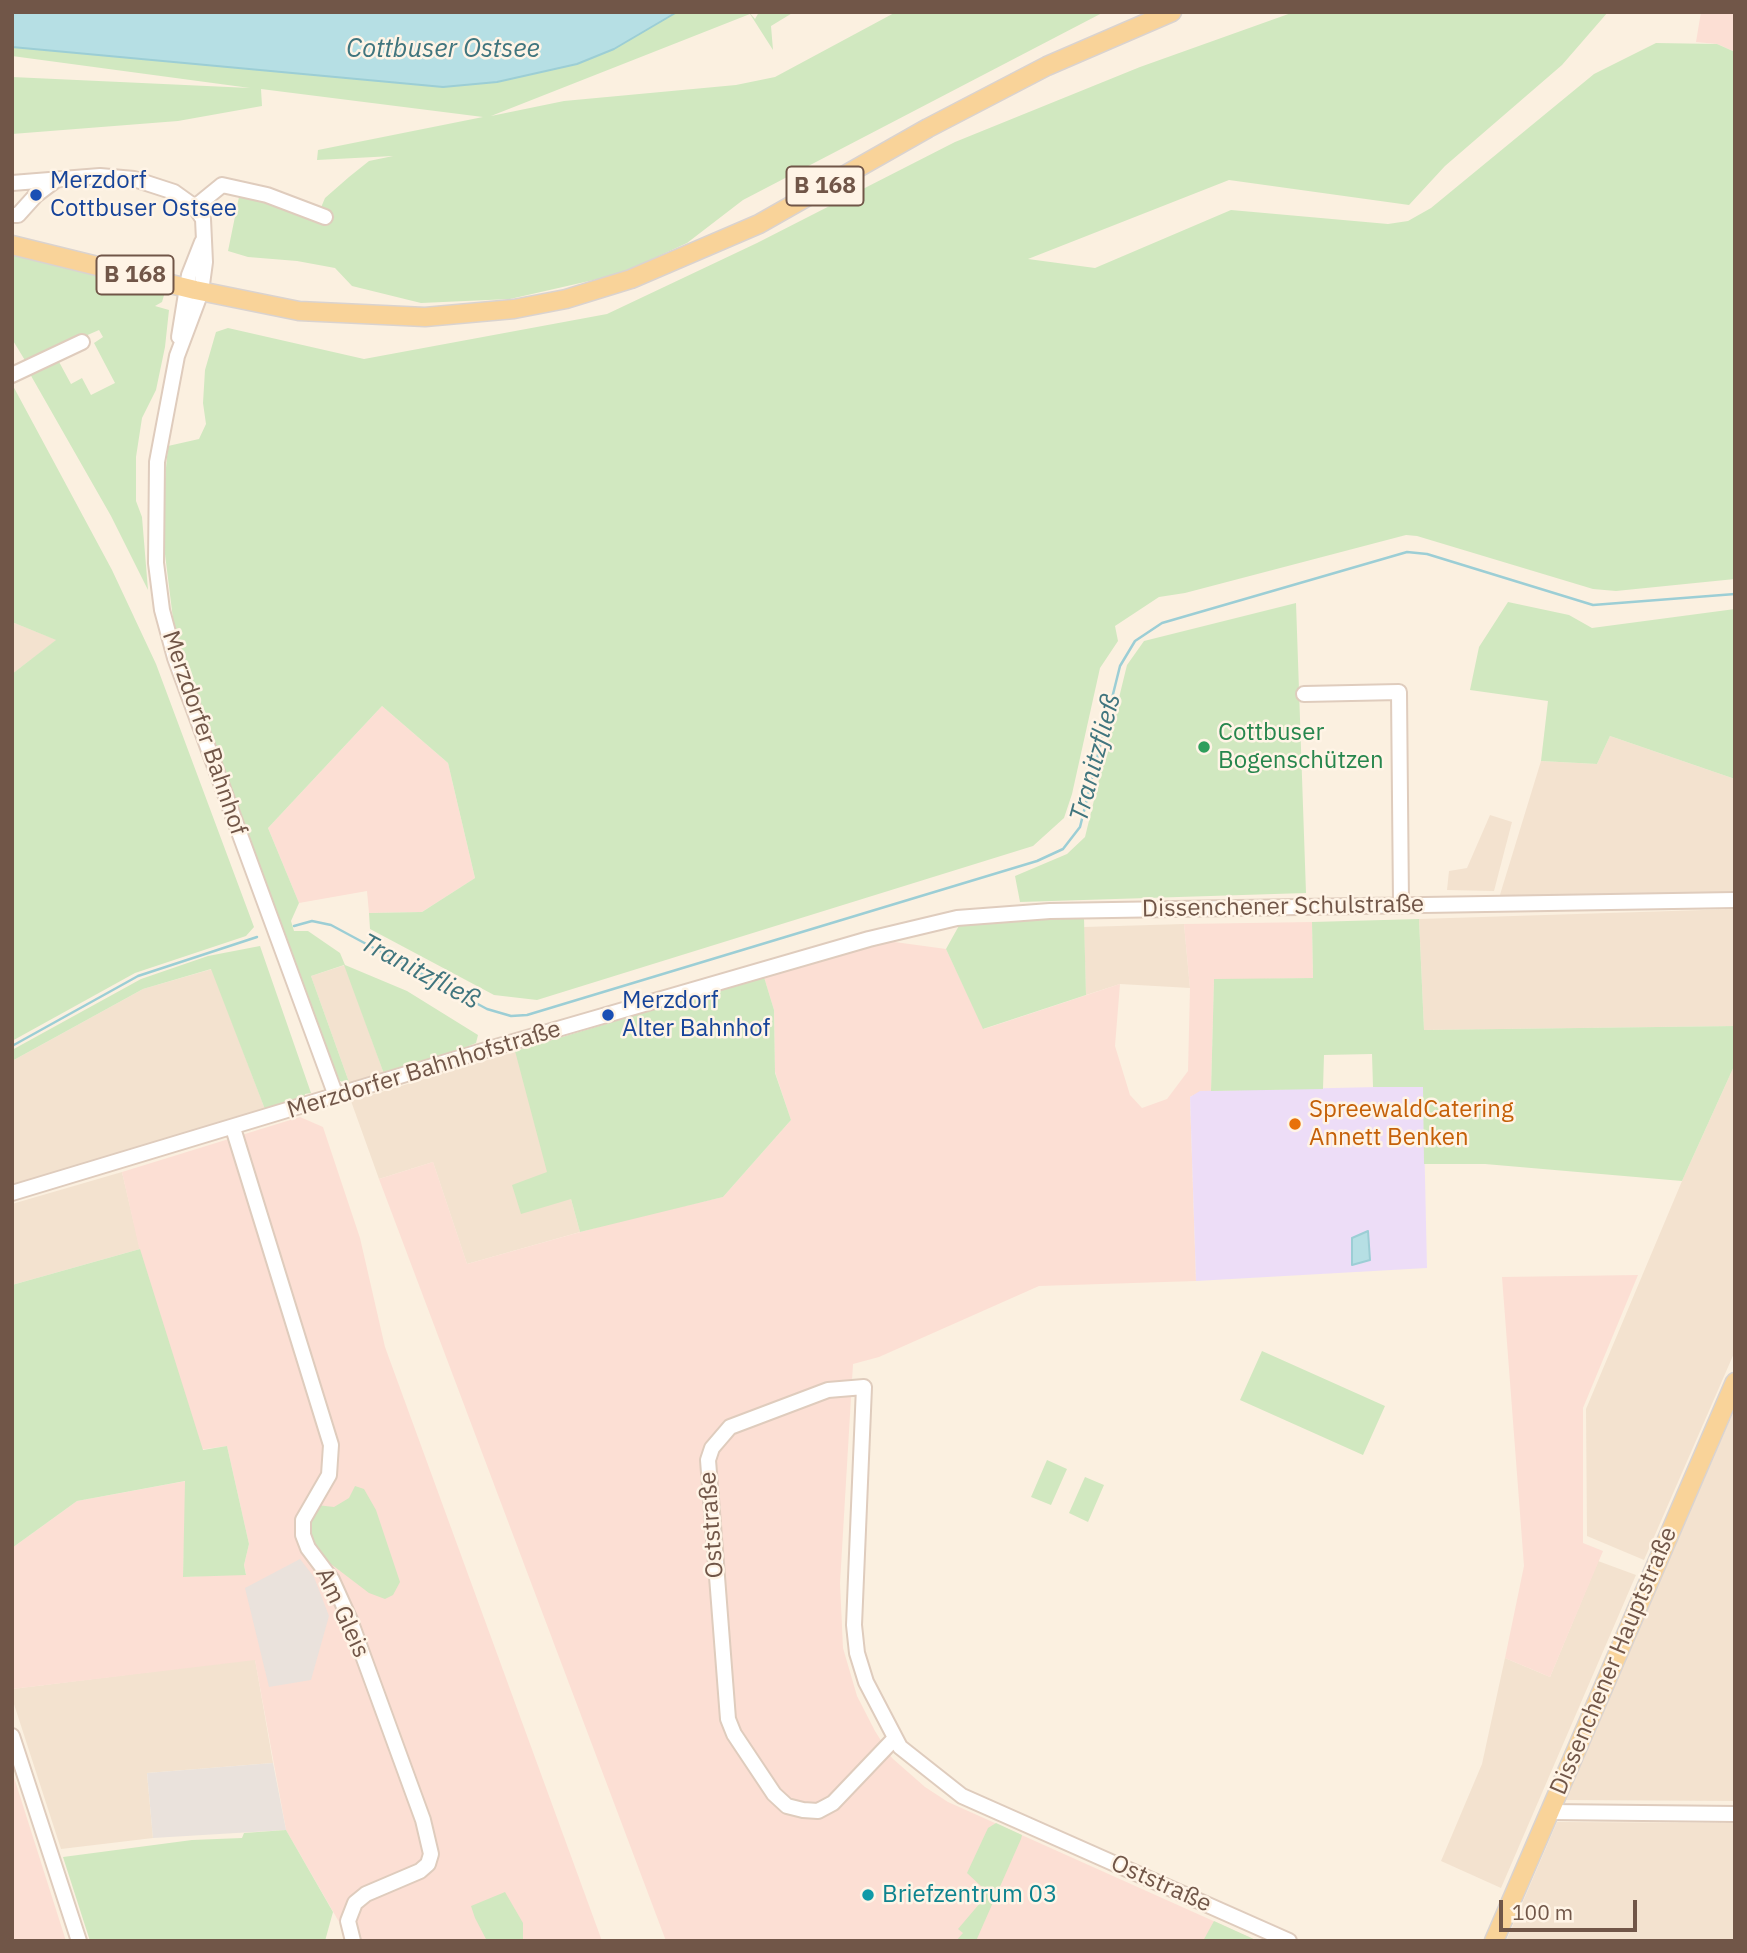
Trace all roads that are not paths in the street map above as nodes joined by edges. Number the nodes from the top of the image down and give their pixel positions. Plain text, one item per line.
1 (1172, 12) edge
2 (58, 179) junction
3 (12, 183) edge
4 (195, 207) junction
5 (12, 215) edge
6 (325, 217) dead end
7 (12, 245) edge
8 (194, 290) junction
9 (82, 341) dead end
10 (12, 375) edge
11 (1304, 694) dead end
12 (1735, 900) edge
13 (1401, 904) junction
14 (836, 949) joint
15 (335, 1096) junction
16 (233, 1128) junction
17 (12, 1193) edge
18 (1735, 1382) edge
19 (12, 1736) edge
20 (895, 1738) junction
21 (1550, 1812) junction
22 (1735, 1814) edge
23 (79, 1941) edge
24 (353, 1941) edge
25 (1289, 1941) edge
26 (1494, 1941) edge

1 - 8 main road, B 168
2 - 3 street
2 - 4 street
2 - 5 street
4 - 6 street
4 - 8 street, Merzdorfer Bahnhof
7 - 8 main road, B 168
8 - 15 street, Merzdorfer Bahnhof
9 - 10 street
11 - 13 street
12 - 13 street, Dissenchener Schulstraße
13 - 14 street, Dissenchener Schulstraße
14 - 15 street, Merzdorfer Bahnhofstraße
15 - 16 street, Merzdorfer Bahnhofstraße
16 - 17 street, Merzdorfer Bahnhofstraße
16 - 24 street, Am Gleis
18 - 21 main road, Dissenchener Hauptstraße
19 - 23 street
20 - 20 street, Oststraße
20 - 25 street, Oststraße
21 - 22 street
21 - 26 main road, Dissenchener Hauptstraße

